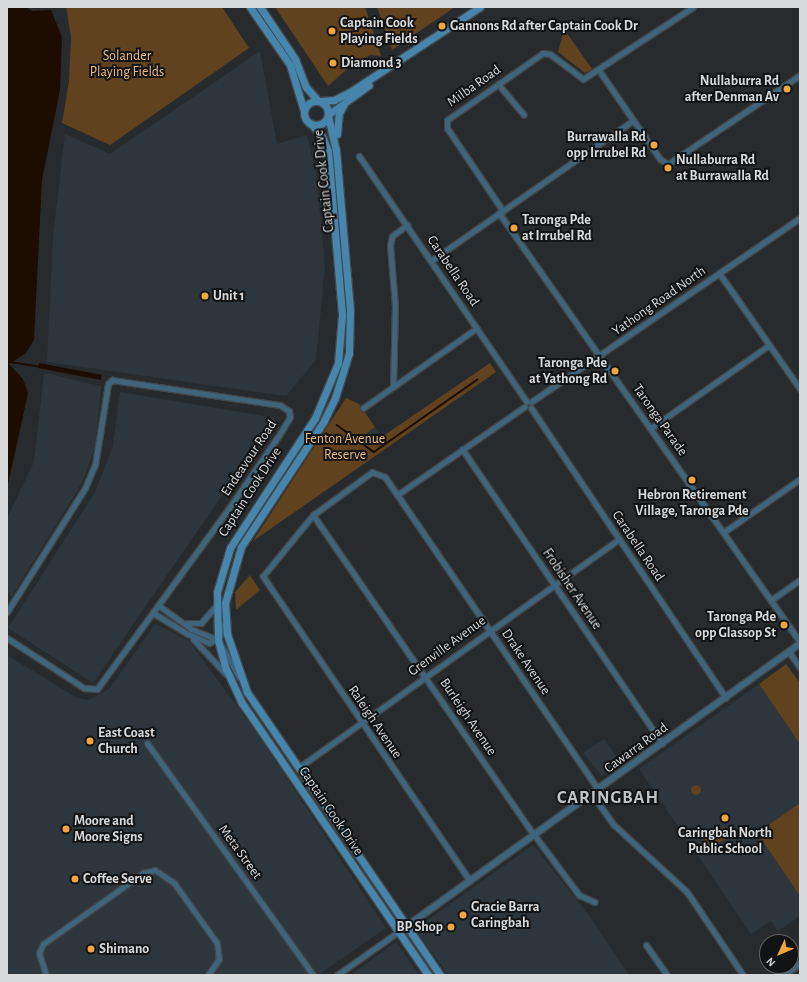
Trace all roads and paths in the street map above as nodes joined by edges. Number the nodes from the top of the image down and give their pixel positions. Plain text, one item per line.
1 (250, 7) edge
2 (260, 7) edge
3 (480, 7) edge
4 (693, 7) edge
5 (397, 64) junction
6 (600, 72) junction
7 (800, 75) edge
8 (498, 84) junction
9 (350, 98) junction
10 (319, 101) junction
11 (304, 111) junction
12 (329, 115) junction
13 (524, 115) dead end
14 (632, 121) junction
15 (312, 125) junction
16 (336, 150) junction
17 (359, 156) dead end
18 (501, 212) junction
19 (800, 218) edge
20 (407, 225) junction
21 (432, 260) junction
22 (720, 273) junction
23 (477, 328) junction
24 (769, 345) junction
25 (600, 356) junction
26 (393, 387) junction
27 (800, 389) edge
28 (529, 404) junction
29 (363, 408) dead end
30 (651, 428) junction
31 (462, 449) junction
32 (800, 479) edge
33 (397, 495) junction
34 (313, 515) junction
35 (724, 532) junction
36 (619, 539) junction
37 (800, 580) edge
38 (555, 585) junction
39 (771, 600) junction
40 (158, 605) junction
41 (215, 607) junction
42 (7, 612) edge
43 (153, 613) junction
44 (225, 619) junction
45 (181, 622) junction
46 (490, 631) junction
47 (188, 634) junction
48 (7, 638) edge
49 (218, 640) junction
50 (800, 643) edge
51 (789, 652) junction
52 (800, 668) edge
53 (239, 677) junction
54 (426, 677) junction
55 (231, 683) junction
56 (726, 698) junction
57 (362, 723) junction
58 (147, 743) dead end
59 (662, 743) junction
60 (298, 768) junction
61 (291, 775) junction
62 (598, 790) junction
63 (592, 794) junction
64 (534, 835) junction
65 (470, 881) junction
66 (595, 902) dead end
67 (407, 926) junction
68 (398, 932) junction
69 (646, 945) dead end
70 (800, 964) edge
71 (46, 975) edge
72 (208, 975) edge
73 (313, 975) edge
74 (337, 975) edge
75 (428, 975) edge
76 (440, 975) edge
77 (667, 975) edge
78 (743, 975) edge
79 (784, 975) edge

1 - 11 main road, Captain Cook Drive
2 - 10 main road
3 - 5 main road
4 - 6 street
5 - 9 main road
5 - 10 main road
6 - 8 street, Milba Road
6 - 14 street
7 - 14 street
8 - 13 street
8 - 18 street, Milba Road
9 - 12 main road
9 - 16 main road
10 - 11 main road
10 - 12 main road
11 - 15 main road
12 - 15 main road
12 - 16 main road, Captain Cook Drive
14 - 18 street
15 - 41 main road, Captain Cook Drive
16 - 44 main road, Captain Cook Drive
17 - 20 street, Carabella Road
18 - 21 street
18 - 25 street, Taronga Parade
19 - 22 street, Yathong Road North
20 - 21 street, Carabella Road
20 - 26 street
21 - 23 street, Carabella Road
22 - 24 street
22 - 25 street, Yathong Road North
23 - 26 street
23 - 28 street, Carabella Road
24 - 27 street
24 - 30 street
25 - 28 street, Yathong Road North
25 - 30 street, Taronga Parade
26 - 29 street
28 - 31 street
28 - 36 street, Carabella Road
30 - 35 street, Taronga Parade
31 - 33 street
31 - 38 street, Frobisher Avenue
32 - 35 street
33 - 34 street, Drake Avenue
33 - 46 street, Drake Avenue
34 - 54 street, Burleigh Avenue
34 - 57 street, Raleigh Avenue
35 - 39 street, Taronga Parade
36 - 38 street, Grenville Avenue
36 - 56 street, Carabella Road
37 - 39 street
38 - 46 street, Grenville Avenue
38 - 59 street, Frobisher Avenue
39 - 50 street, Taronga Parade
40 - 42 street, Endeavour Road
40 - 43 street, Endeavour Road
40 - 45 street
41 - 45 street
41 - 49 main road, Captain Cook Drive
43 - 47 street
43 - 48 street, Endeavour Road
44 - 49 street
44 - 53 main road, Captain Cook Drive
45 - 49 street
46 - 54 street, Grenville Avenue
46 - 62 street, Drake Avenue
47 - 49 street
47 - 55 street
49 - 53 street
49 - 55 main road, Captain Cook Drive
50 - 51 street, Cawarra Road
51 - 52 street
51 - 56 street, Cawarra Road
53 - 60 main road, Captain Cook Drive
54 - 57 street, Grenville Avenue
54 - 64 street, Burleigh Avenue
55 - 61 main road, Captain Cook Drive
56 - 59 street, Cawarra Road
57 - 60 street, Grenville Avenue
57 - 65 street, Raleigh Avenue
58 - 73 street, Meta Street
59 - 62 street, Cawarra Road
60 - 61 main road, Grenville Avenue
60 - 67 main road, Captain Cook Drive
61 - 68 main road, Captain Cook Drive
62 - 63 street, Cawarra Road
63 - 64 street, Cawarra Road
63 - 78 street
64 - 65 street, Cawarra Road
64 - 66 street, Burleigh Avenue
65 - 67 street, Cawarra Road
67 - 68 main road
67 - 76 main road, Captain Cook Drive
68 - 74 street
68 - 75 main road, Captain Cook Drive
69 - 77 street
70 - 79 street
71 - 72 street

